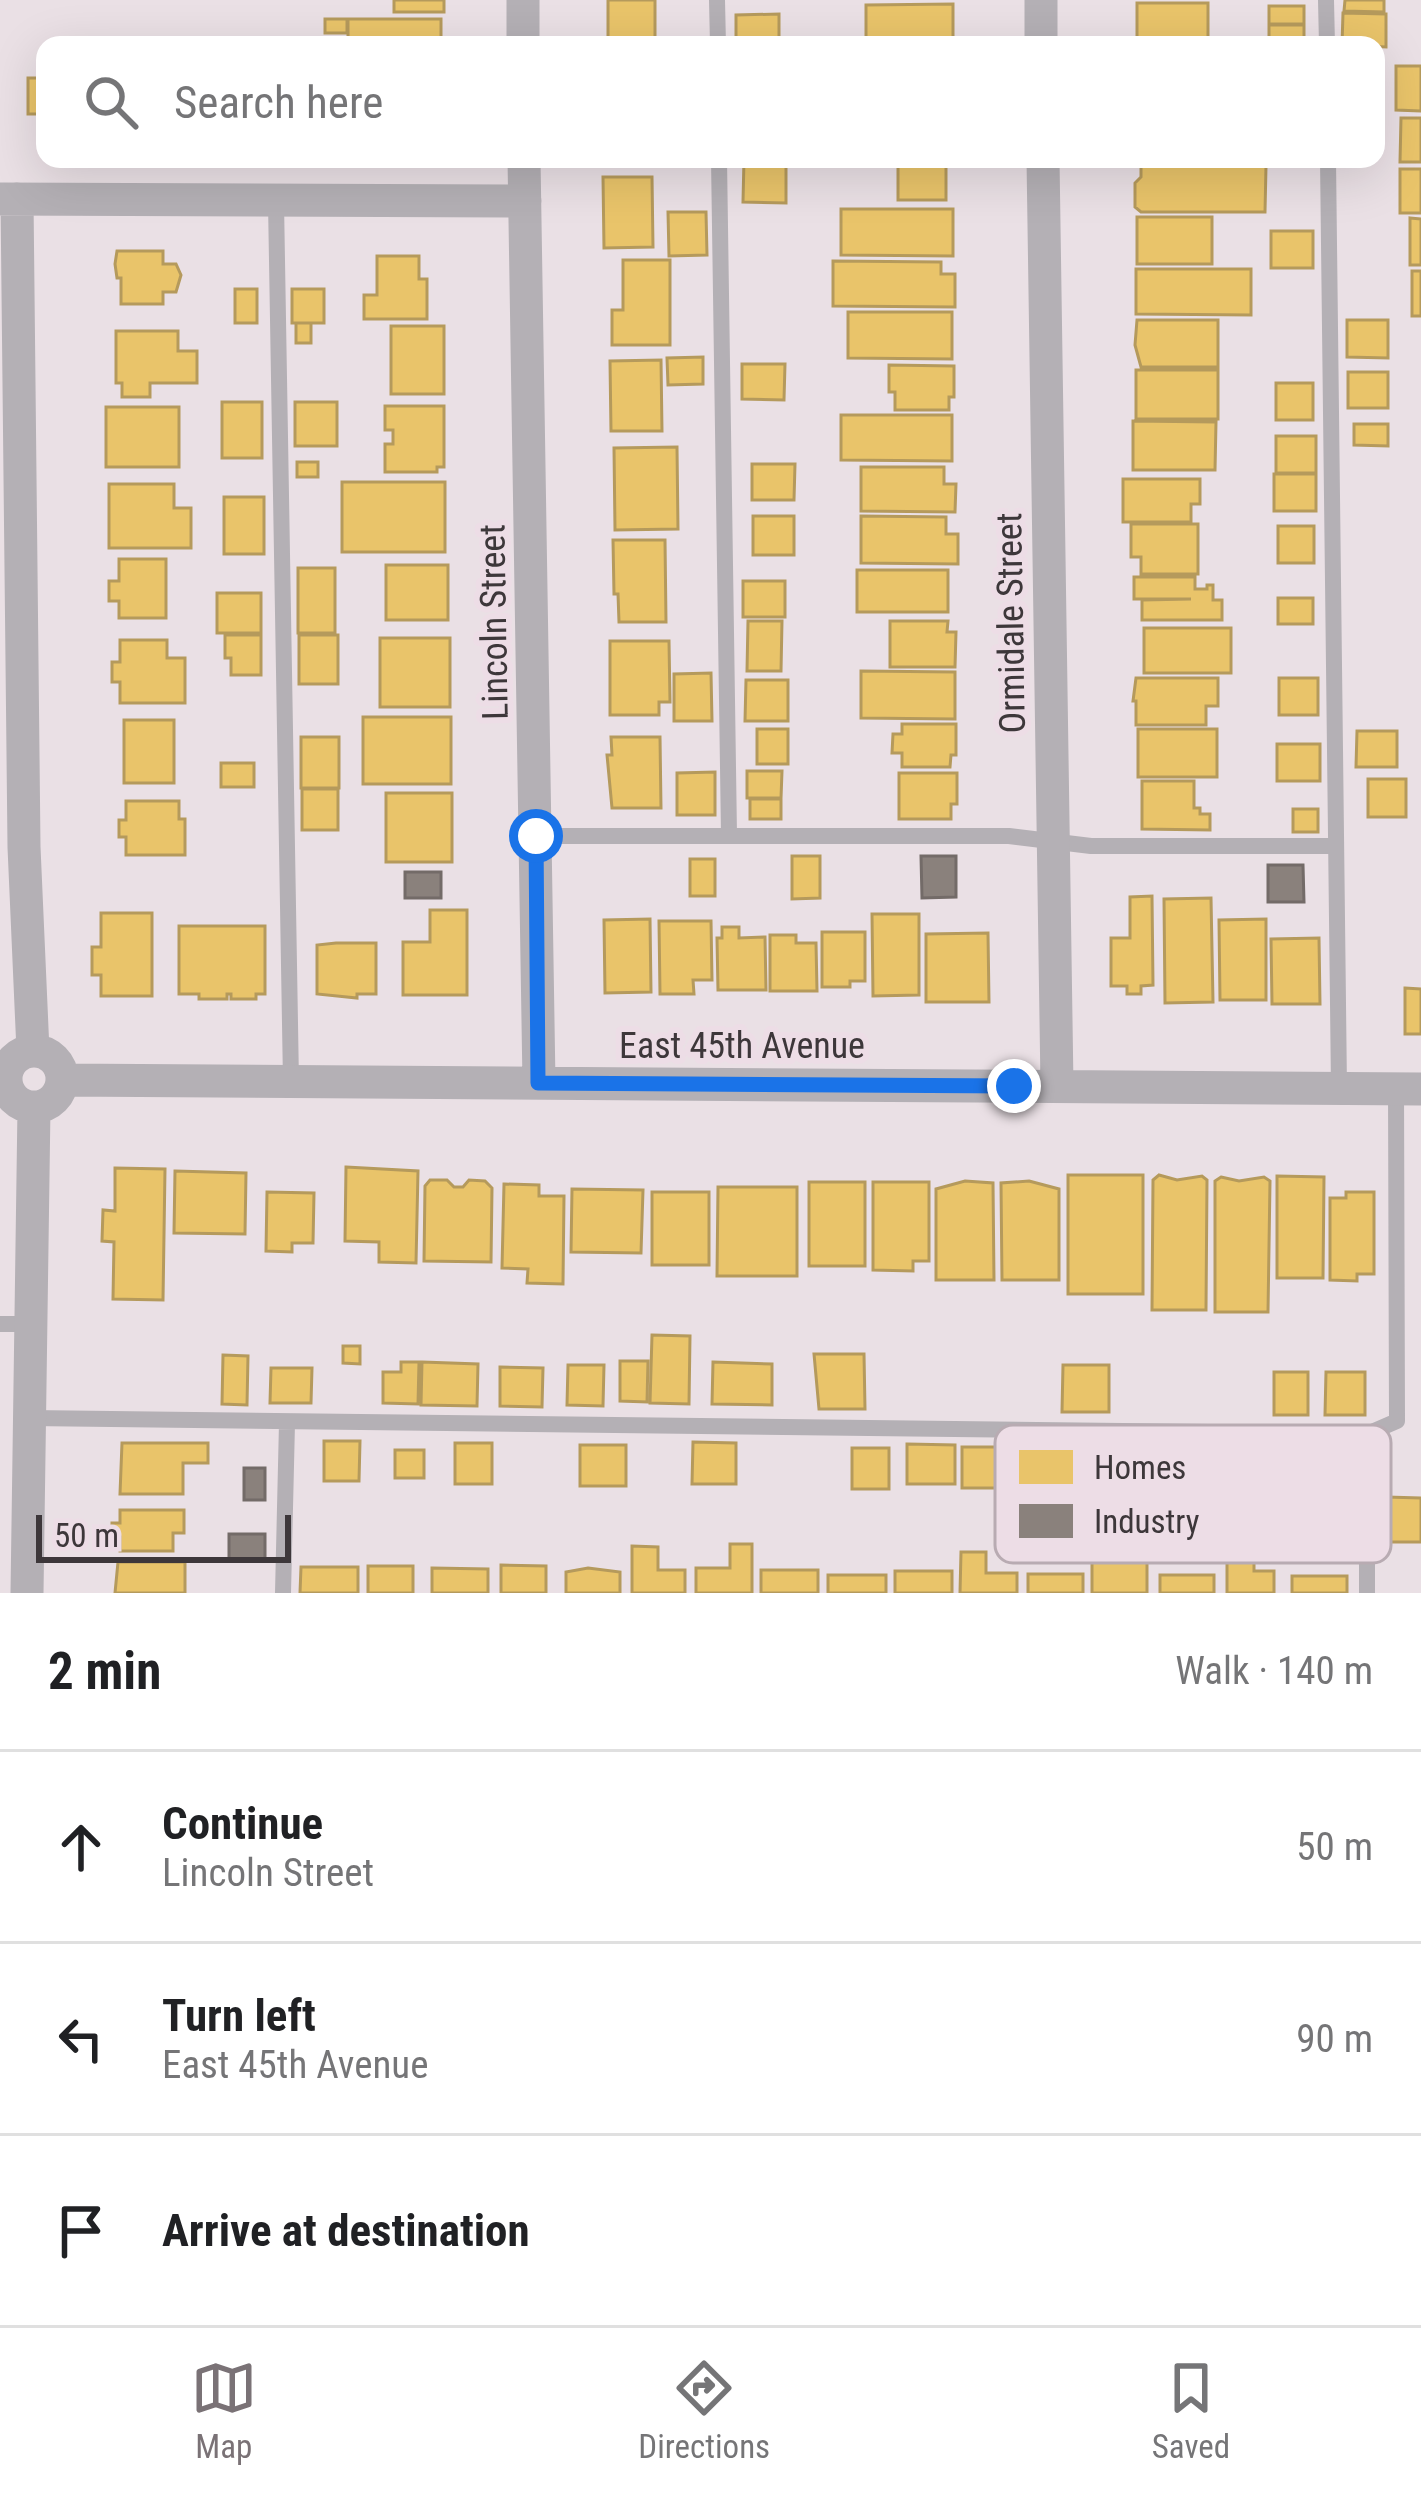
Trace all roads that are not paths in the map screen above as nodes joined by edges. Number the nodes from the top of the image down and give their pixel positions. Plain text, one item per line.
1 (523, 0) edge
2 (717, 0) edge
3 (1041, 0) edge
4 (1326, 0) edge
5 (524, 36) edge
6 (718, 36) edge
7 (1041, 36) edge
8 (1327, 36) edge
9 (524, 168) edge
10 (719, 168) edge
11 (1043, 168) edge
12 (1328, 168) edge
13 (9, 199) edge
14 (525, 201) junction
15 (276, 202) junction
16 (729, 835) junction
17 (536, 836) junction
18 (1052, 842) junction
19 (1335, 846) junction
20 (12, 847) edge
21 (34, 1051) junction
22 (3, 1080) edge
23 (62, 1080) junction
24 (291, 1082) junction
25 (538, 1083) junction
26 (1057, 1086) junction
27 (1339, 1088) junction
28 (1408, 1089) edge
29 (34, 1107) junction
30 (15, 1324) edge
31 (29, 1418) junction
32 (287, 1423) junction
33 (1388, 1425) edge
34 (995, 1430) edge
35 (27, 1593) edge
36 (283, 1593) edge

1 - 5 street
2 - 6 lane
3 - 7 street
4 - 8 lane
9 - 14 street, Lincoln Street
10 - 16 lane
11 - 18 street, Ormidale Street
12 - 19 lane
13 - 15 street
13 - 20 street
14 - 15 street
14 - 17 street, Lincoln Street
15 - 24 lane
16 - 17 lane
16 - 18 lane
17 - 25 street, Lincoln Street
18 - 19 lane
18 - 26 street, Ormidale Street
19 - 27 lane
20 - 21 street
21 - 22 street
21 - 23 street
22 - 29 street
23 - 24 street, East 45th Avenue
23 - 29 street
24 - 25 street, East 45th Avenue
25 - 26 street, East 45th Avenue
26 - 27 street, East 45th Avenue
27 - 28 street, East 45th Avenue
28 - 33 lane
29 - 30 street
30 - 31 street
31 - 32 lane
31 - 35 street
32 - 34 lane
32 - 36 lane

